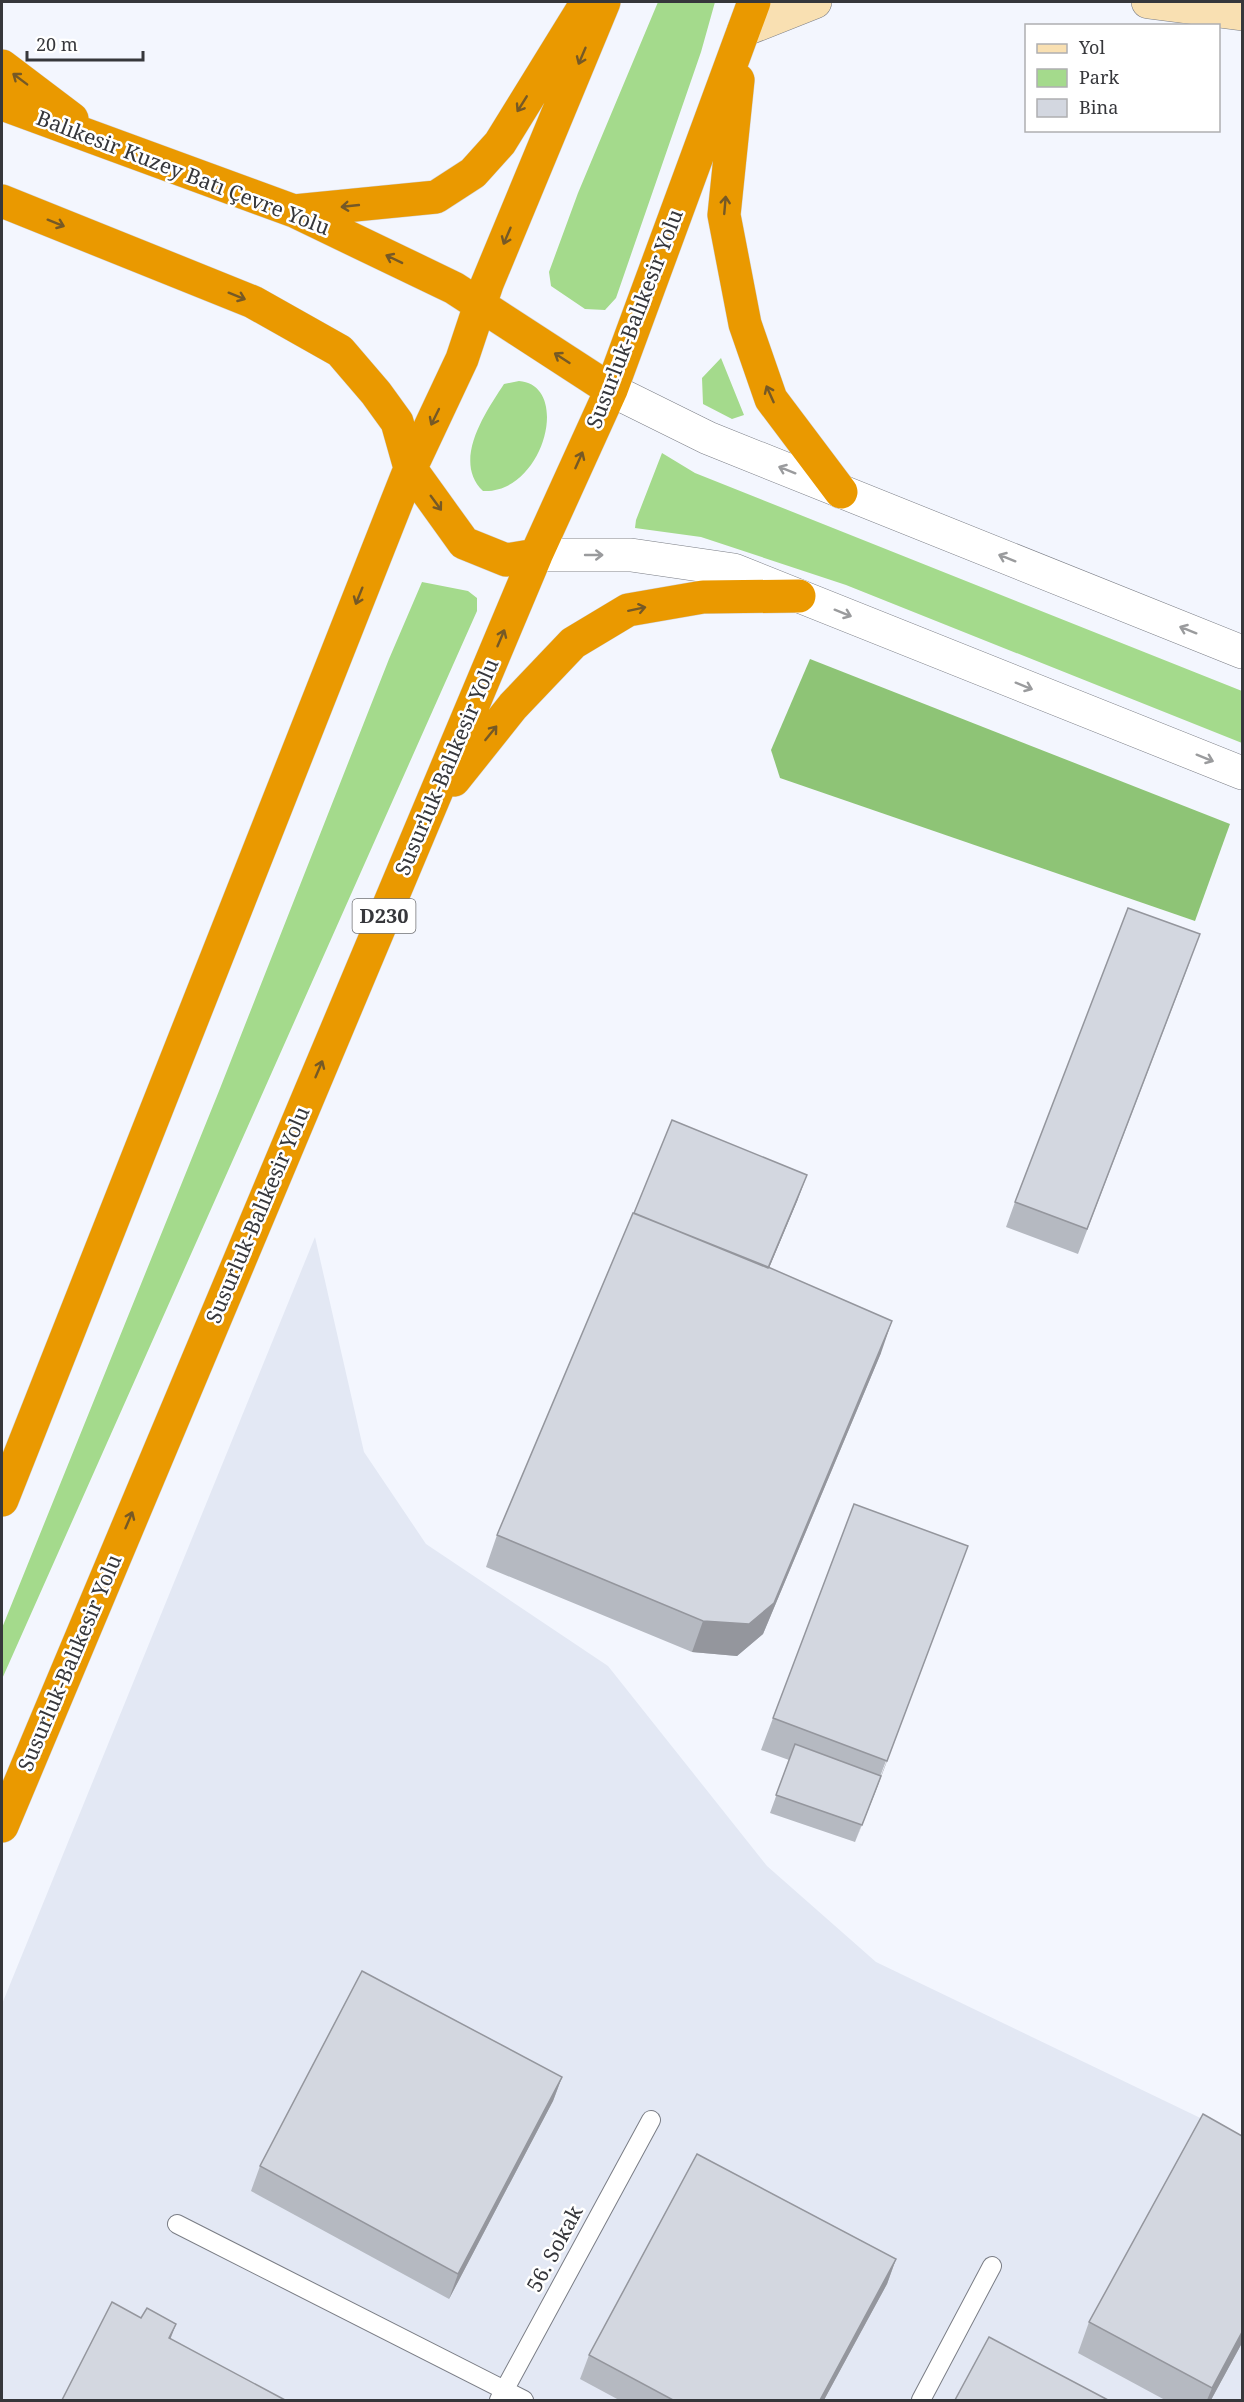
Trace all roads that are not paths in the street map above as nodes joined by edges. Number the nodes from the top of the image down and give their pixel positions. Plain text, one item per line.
1 (587, 2) edge
2 (604, 2) edge
3 (815, 2) edge
4 (1148, 2) edge
5 (1242, 14) edge
6 (749, 16) edge
7 (2, 66) edge
8 (2, 104) edge
9 (100, 140) junction
10 (2, 201) edge
11 (294, 211) junction
12 (481, 306) junction
13 (611, 390) junction
14 (410, 468) junction
15 (841, 492) junction
16 (536, 555) junction
17 (799, 596) junction
18 (1242, 652) edge
19 (1242, 773) edge
20 (428, 812) junction
21 (2, 1500) edge
22 (2, 1826) edge
23 (651, 2120) dead end
24 (177, 2224) dead end
25 (992, 2266) dead end
26 (502, 2396) edge
27 (524, 2400) edge
28 (921, 2400) edge

1 -> 11 highway
2 -> 12 highway
3 - 6 street
4 - 5 street
6 - 13 highway, Susurluk-Balıkesir Yolu / D230
15 -> 6 highway
9 -> 7 highway
8 - 9 highway, Balıkesir Kuzey Batı Çevre Yolu
9 - 11 highway, Balıkesir Kuzey Batı Çevre Yolu
10 -> 14 highway
12 -> 11 highway, Balıkesir Kuzey Batı Çevre Yolu
13 -> 12 highway, Balıkesir Kuzey Batı Çevre Yolu
12 -> 14 highway
15 -> 13 street
16 -> 13 highway, Susurluk-Balıkesir Yolu / D230
14 -> 16 highway
14 -> 21 highway
18 -> 15 street
16 -> 17 street
20 -> 16 highway, Susurluk-Balıkesir Yolu / D230
17 -> 19 street
20 -> 17 highway
22 -> 20 highway, Susurluk-Balıkesir Yolu / D230
23 - 26 lane, 56. Sokak
24 - 26 lane
25 - 28 lane
26 - 27 lane

